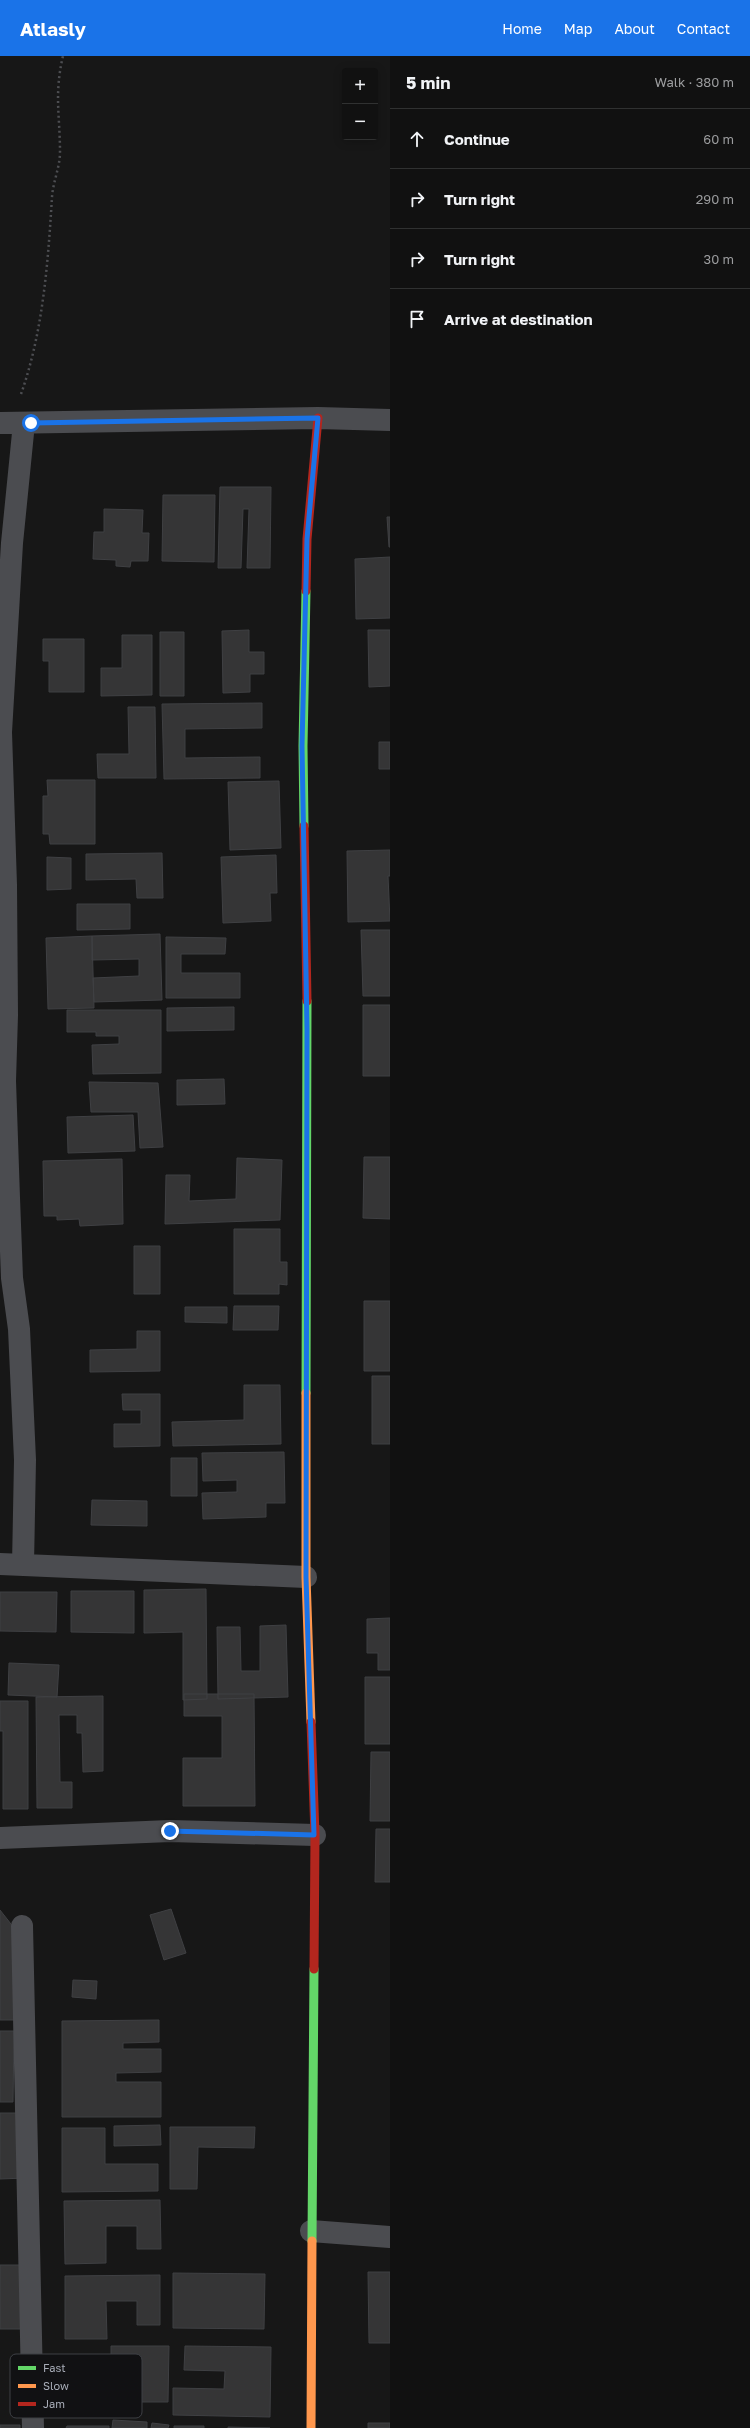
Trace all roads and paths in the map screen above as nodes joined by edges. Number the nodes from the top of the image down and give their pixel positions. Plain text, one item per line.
1 (63, 56) edge
2 (318, 418) junction
3 (390, 420) edge
4 (11, 423) edge
5 (0, 732) edge
6 (6, 1275) edge
7 (0, 1564) edge
8 (23, 1564) junction
9 (306, 1577) junction
10 (314, 1835) junction
11 (0, 1838) edge
12 (22, 1926) dead end
13 (311, 2231) junction
14 (390, 2238) edge
15 (31, 2354) edge
16 (33, 2418) edge
17 (33, 2428) edge
18 (311, 2428) edge

1 - 4 path
2 - 3 street
2 - 4 street
2 - 9 street
4 - 5 street
5 - 6 street
6 - 8 street
7 - 8 street
8 - 9 street
9 - 10 street
10 - 11 street
10 - 13 street
12 - 15 street
13 - 14 street
13 - 18 street
16 - 17 street

